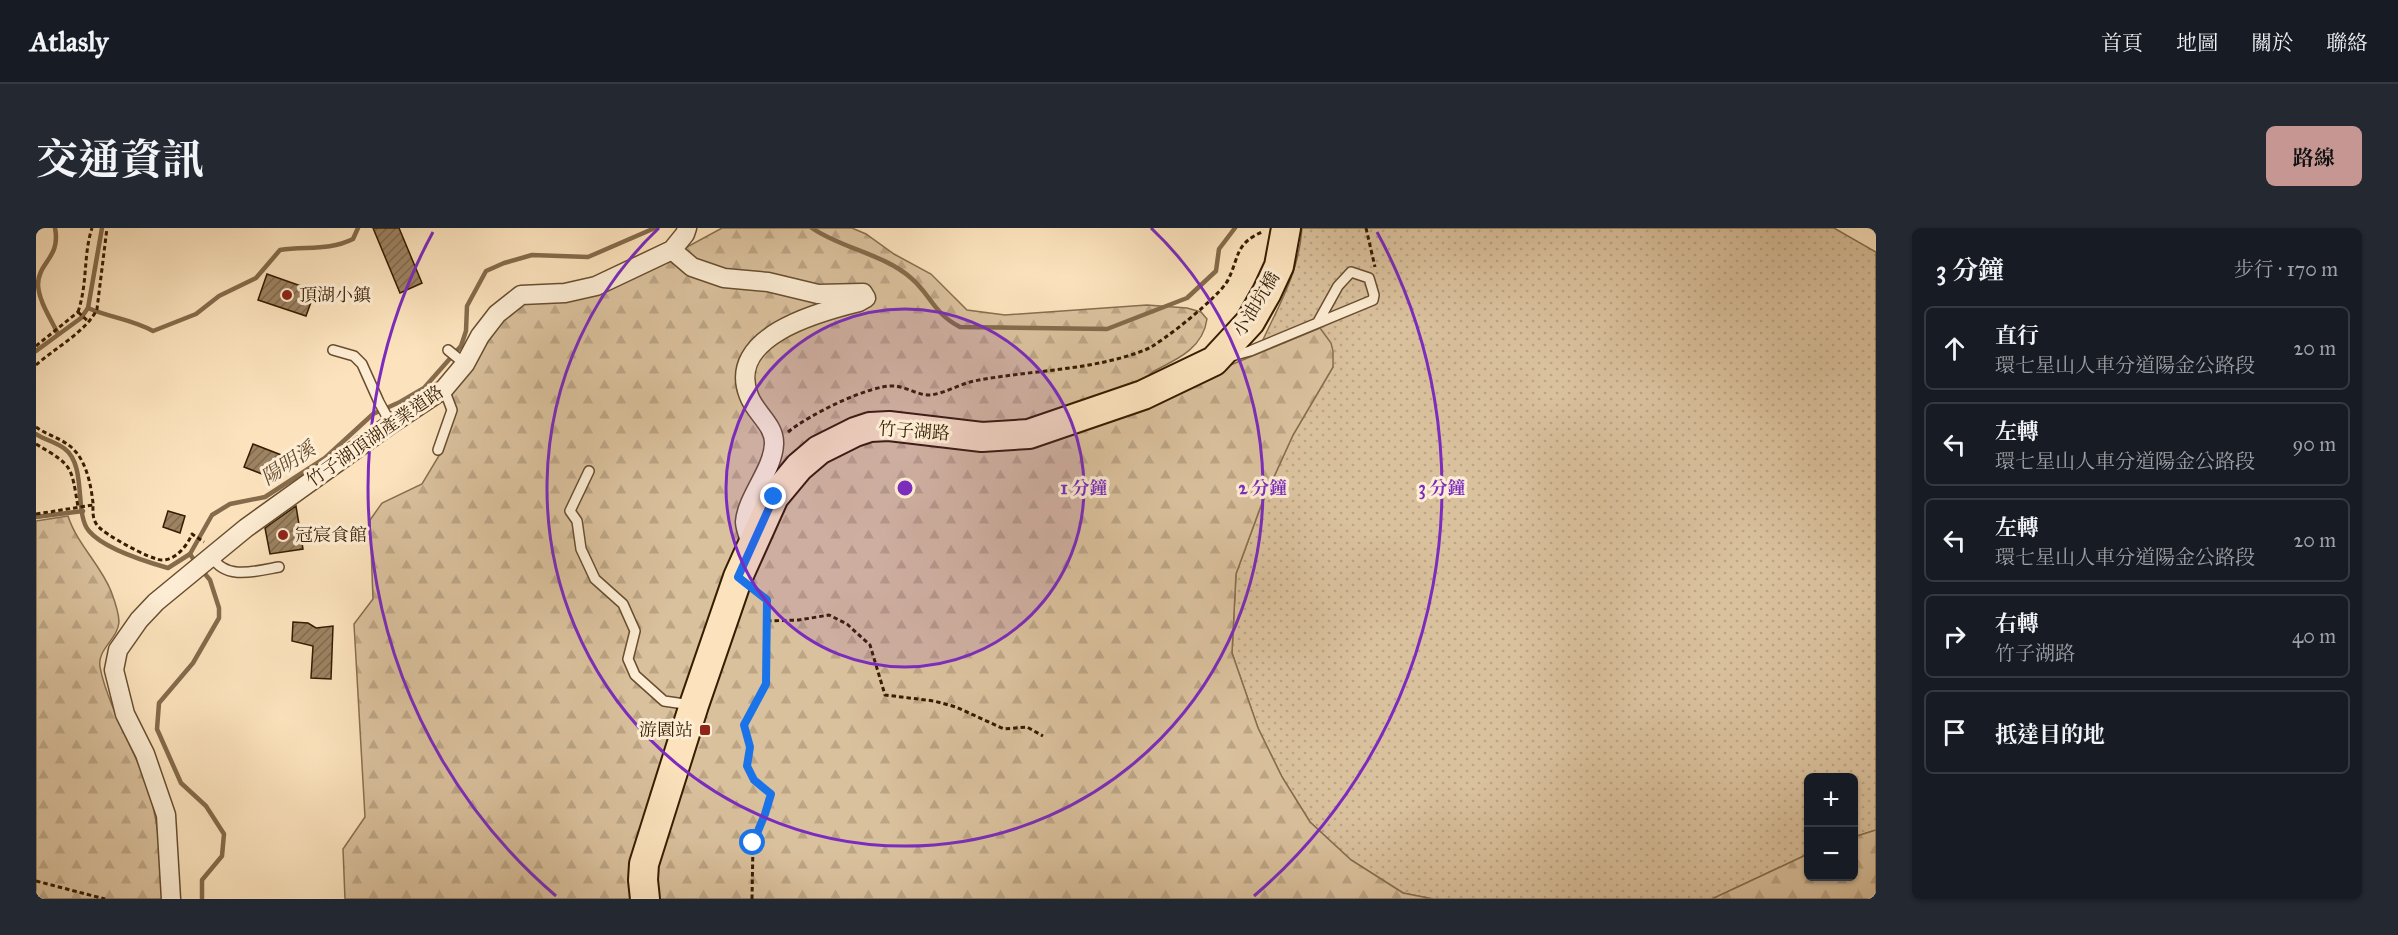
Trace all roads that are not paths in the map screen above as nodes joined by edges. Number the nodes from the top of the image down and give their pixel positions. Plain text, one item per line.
1 (1286, 228) edge
2 (686, 231) edge
3 (672, 250) junction
4 (1318, 322) junction
5 (333, 350) dead end
6 (448, 350) dead end
7 (1223, 353) junction
8 (465, 364) junction
9 (444, 389) junction
10 (389, 420) junction
11 (438, 450) dead end
12 (589, 471) dead end
13 (751, 544) junction
14 (203, 558) junction
15 (279, 567) dead end
16 (694, 705) junction
17 (171, 899) edge
18 (645, 899) edge

1 - 7 main road, 小油坑橋
2 - 3 street, 竹子湖頂湖產業道路
3 - 8 street, 竹子湖頂湖產業道路
3 - 13 street
4 - 4 lane
4 - 7 lane
5 - 10 lane
6 - 8 lane
7 - 13 main road, 竹子湖路
8 - 9 street, 竹子湖頂湖產業道路
9 - 10 street, 竹子湖頂湖產業道路
9 - 11 lane
10 - 14 street, 竹子湖頂湖產業道路
12 - 16 lane
13 - 16 main road, 竹子湖路
14 - 15 lane
14 - 17 street, 竹子湖頂湖產業道路
16 - 18 main road, 竹子湖路

